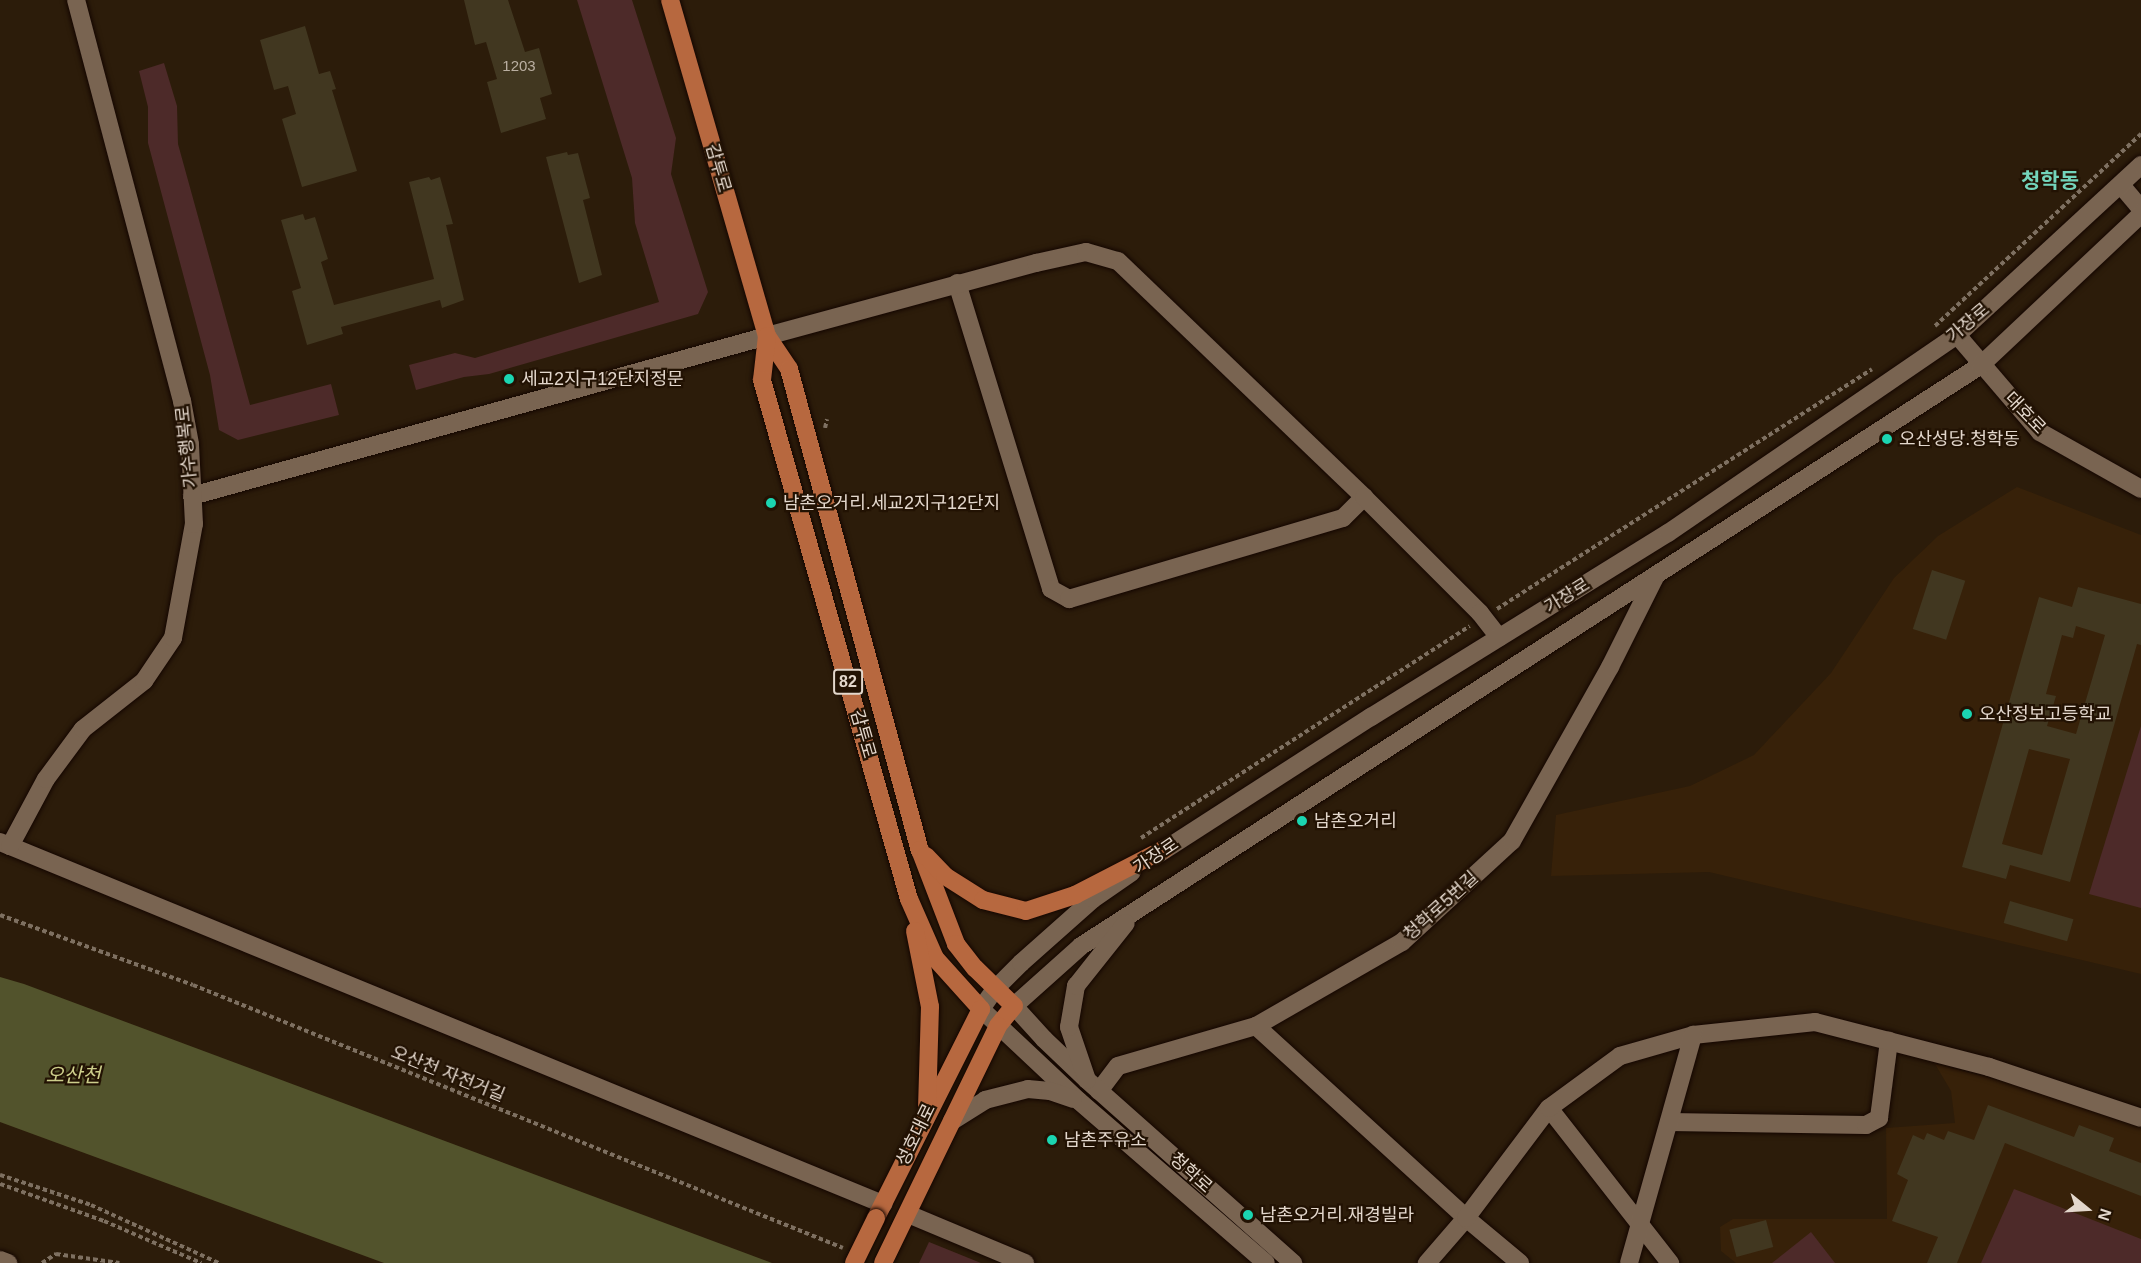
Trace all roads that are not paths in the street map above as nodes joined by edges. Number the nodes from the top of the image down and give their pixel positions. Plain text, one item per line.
1 (76, 0) edge
2 (670, 0) edge
3 (2141, 165) edge
4 (2121, 185) junction
5 (2141, 211) edge
6 (957, 283) junction
7 (1957, 335) junction
8 (767, 336) junction
9 (1981, 365) junction
10 (2141, 489) edge
11 (192, 496) junction
12 (1364, 497) junction
13 (1655, 577) junction
14 (1499, 638) junction
15 (5, 844) edge
16 (1166, 848) junction
17 (920, 850) junction
18 (1158, 896) junction
19 (909, 899) junction
20 (995, 989) junction
21 (1014, 1005) junction
22 (981, 1009) junction
23 (998, 1026) junction
24 (1256, 1026) junction
25 (1693, 1035) junction
26 (1889, 1041) junction
27 (1093, 1086) junction
28 (1079, 1101) junction
29 (1549, 1108) junction
30 (926, 1116) junction
31 (2141, 1118) edge
32 (952, 1121) junction
33 (1669, 1122) junction
34 (879, 1211) junction
35 (908, 1214) junction
36 (1466, 1218) junction
37 (1641, 1224) junction
38 (854, 1257) edge
39 (0, 1260) edge
40 (8, 1263) edge
41 (884, 1263) edge
42 (1024, 1263) edge
43 (1266, 1263) edge
44 (1293, 1263) edge
45 (1427, 1263) edge
46 (1520, 1263) edge
47 (1629, 1263) edge
48 (1670, 1263) edge

1 - 11 street, 가수행복로
2 - 8 main road, 감투로
3 - 4 street, 가장로
4 - 5 street
4 - 7 street, 가장로
5 - 9 street, 가장로
6 - 8 street
6 - 12 street
6 - 12 street
7 - 9 street, 대호로
7 - 14 street, 가장로
8 - 11 street
8 - 17 main road, 감투로
8 - 19 main road, 감투로 / 82
9 - 10 street, 대호로
9 - 13 street, 가장로
11 - 15 street, 가수행복로
12 - 14 street
13 - 18 street, 가장로
13 - 24 street, 청학로5번길
14 - 16 street, 가장로
15 - 34 street
16 - 17 main road
16 - 20 street, 가장로
17 - 20 main road, 감투로
18 - 21 street, 가장로
18 - 27 street
19 - 22 main road, 감투로 / 82
19 - 30 main road
20 - 21 main road, 감투로
20 - 22 street, 가장로
21 - 23 main road, 가장로
21 - 27 street, 청학로
22 - 23 street, 청학로
22 - 30 main road, 성호대로
23 - 28 street, 청학로
23 - 32 main road, 성호대로
24 - 27 street, 청학로5번길
24 - 36 street
25 - 26 street
25 - 29 street
25 - 33 street
26 - 31 street
26 - 33 street
27 - 44 street, 청학로
28 - 32 street
28 - 43 street, 청학로
29 - 36 street
29 - 37 street
30 - 34 main road, 성호대로
32 - 35 main road, 성호대로
33 - 37 street
34 - 38 main road, 성호대로, bridge
35 - 41 main road, 성호대로
35 - 42 street
36 - 45 street
36 - 46 street
37 - 47 street
37 - 48 street
39 - 40 street

